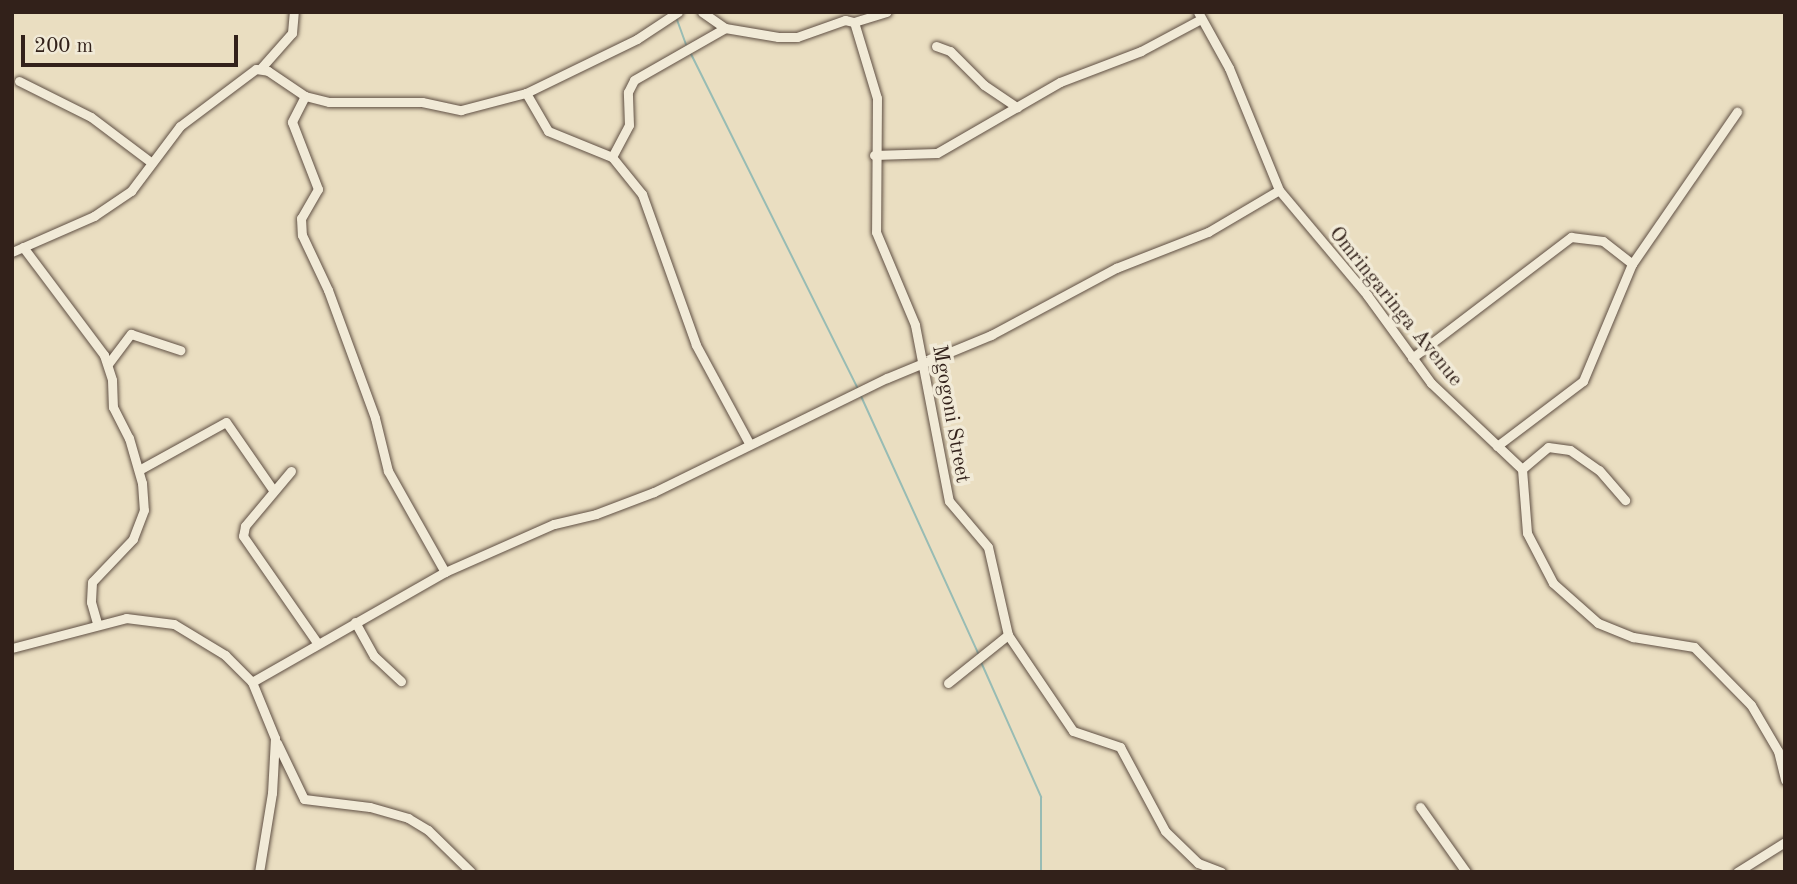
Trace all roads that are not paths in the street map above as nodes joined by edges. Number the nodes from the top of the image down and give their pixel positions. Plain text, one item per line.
1 (294, 12) edge
2 (678, 12) edge
3 (702, 12) edge
4 (886, 12) edge
5 (1199, 15) edge
6 (850, 18) edge
7 (725, 28) junction
8 (936, 46) dead end
9 (261, 68) junction
10 (19, 81) dead end
11 (526, 93) junction
12 (305, 96) junction
13 (1017, 107) junction
14 (1737, 112) dead end
15 (874, 155) junction
16 (612, 157) junction
17 (152, 163) junction
18 (1279, 190) junction
19 (23, 247) junction
20 (12, 251) edge
21 (1632, 264) junction
22 (180, 350) dead end
23 (1412, 358) junction
24 (922, 364) junction
25 (108, 365) junction
26 (749, 443) junction
27 (1497, 446) junction
28 (1522, 469) junction
29 (139, 470) junction
30 (291, 471) dead end
31 (273, 491) junction
32 (1625, 500) dead end
33 (444, 572) junction
34 (97, 622) junction
35 (355, 622) junction
36 (1008, 635) junction
37 (318, 644) junction
38 (12, 648) edge
39 (401, 681) dead end
40 (252, 682) junction
41 (948, 683) dead end
42 (275, 738) junction
43 (1785, 780) edge
44 (1420, 807) dead end
45 (1785, 842) edge
46 (259, 872) edge
47 (471, 872) edge
48 (1221, 872) edge
49 (1466, 872) edge
50 (1737, 872) edge

1 - 9 street
2 - 11 street
3 - 7 street
4 - 6 street
5 - 13 street
5 - 18 street, Omringaringa Avenue
6 - 7 street
6 - 15 street, Mgogoni Street
7 - 16 street
8 - 13 street
9 - 12 street
9 - 17 street
10 - 17 street
11 - 12 street
11 - 16 street
12 - 33 street
13 - 15 street
14 - 21 street
15 - 24 street, Mgogoni Street
16 - 26 street
17 - 19 street
18 - 23 street, Omringaringa Avenue
18 - 24 street
19 - 20 street
19 - 25 street
21 - 23 street
21 - 27 street
22 - 25 street
23 - 27 street, Omringaringa Avenue
24 - 26 street
24 - 36 street, Mgogoni Street
25 - 29 street
26 - 33 street
27 - 28 street, Omringaringa Avenue
28 - 32 street
28 - 43 street
29 - 31 street
29 - 34 street
30 - 31 street
31 - 37 street
33 - 35 street
34 - 38 street
34 - 40 street
35 - 37 street
35 - 39 street
36 - 41 street
36 - 48 street, Mgogoni Street
37 - 40 street
40 - 42 street
42 - 46 street
42 - 47 street
44 - 49 street
45 - 50 street

